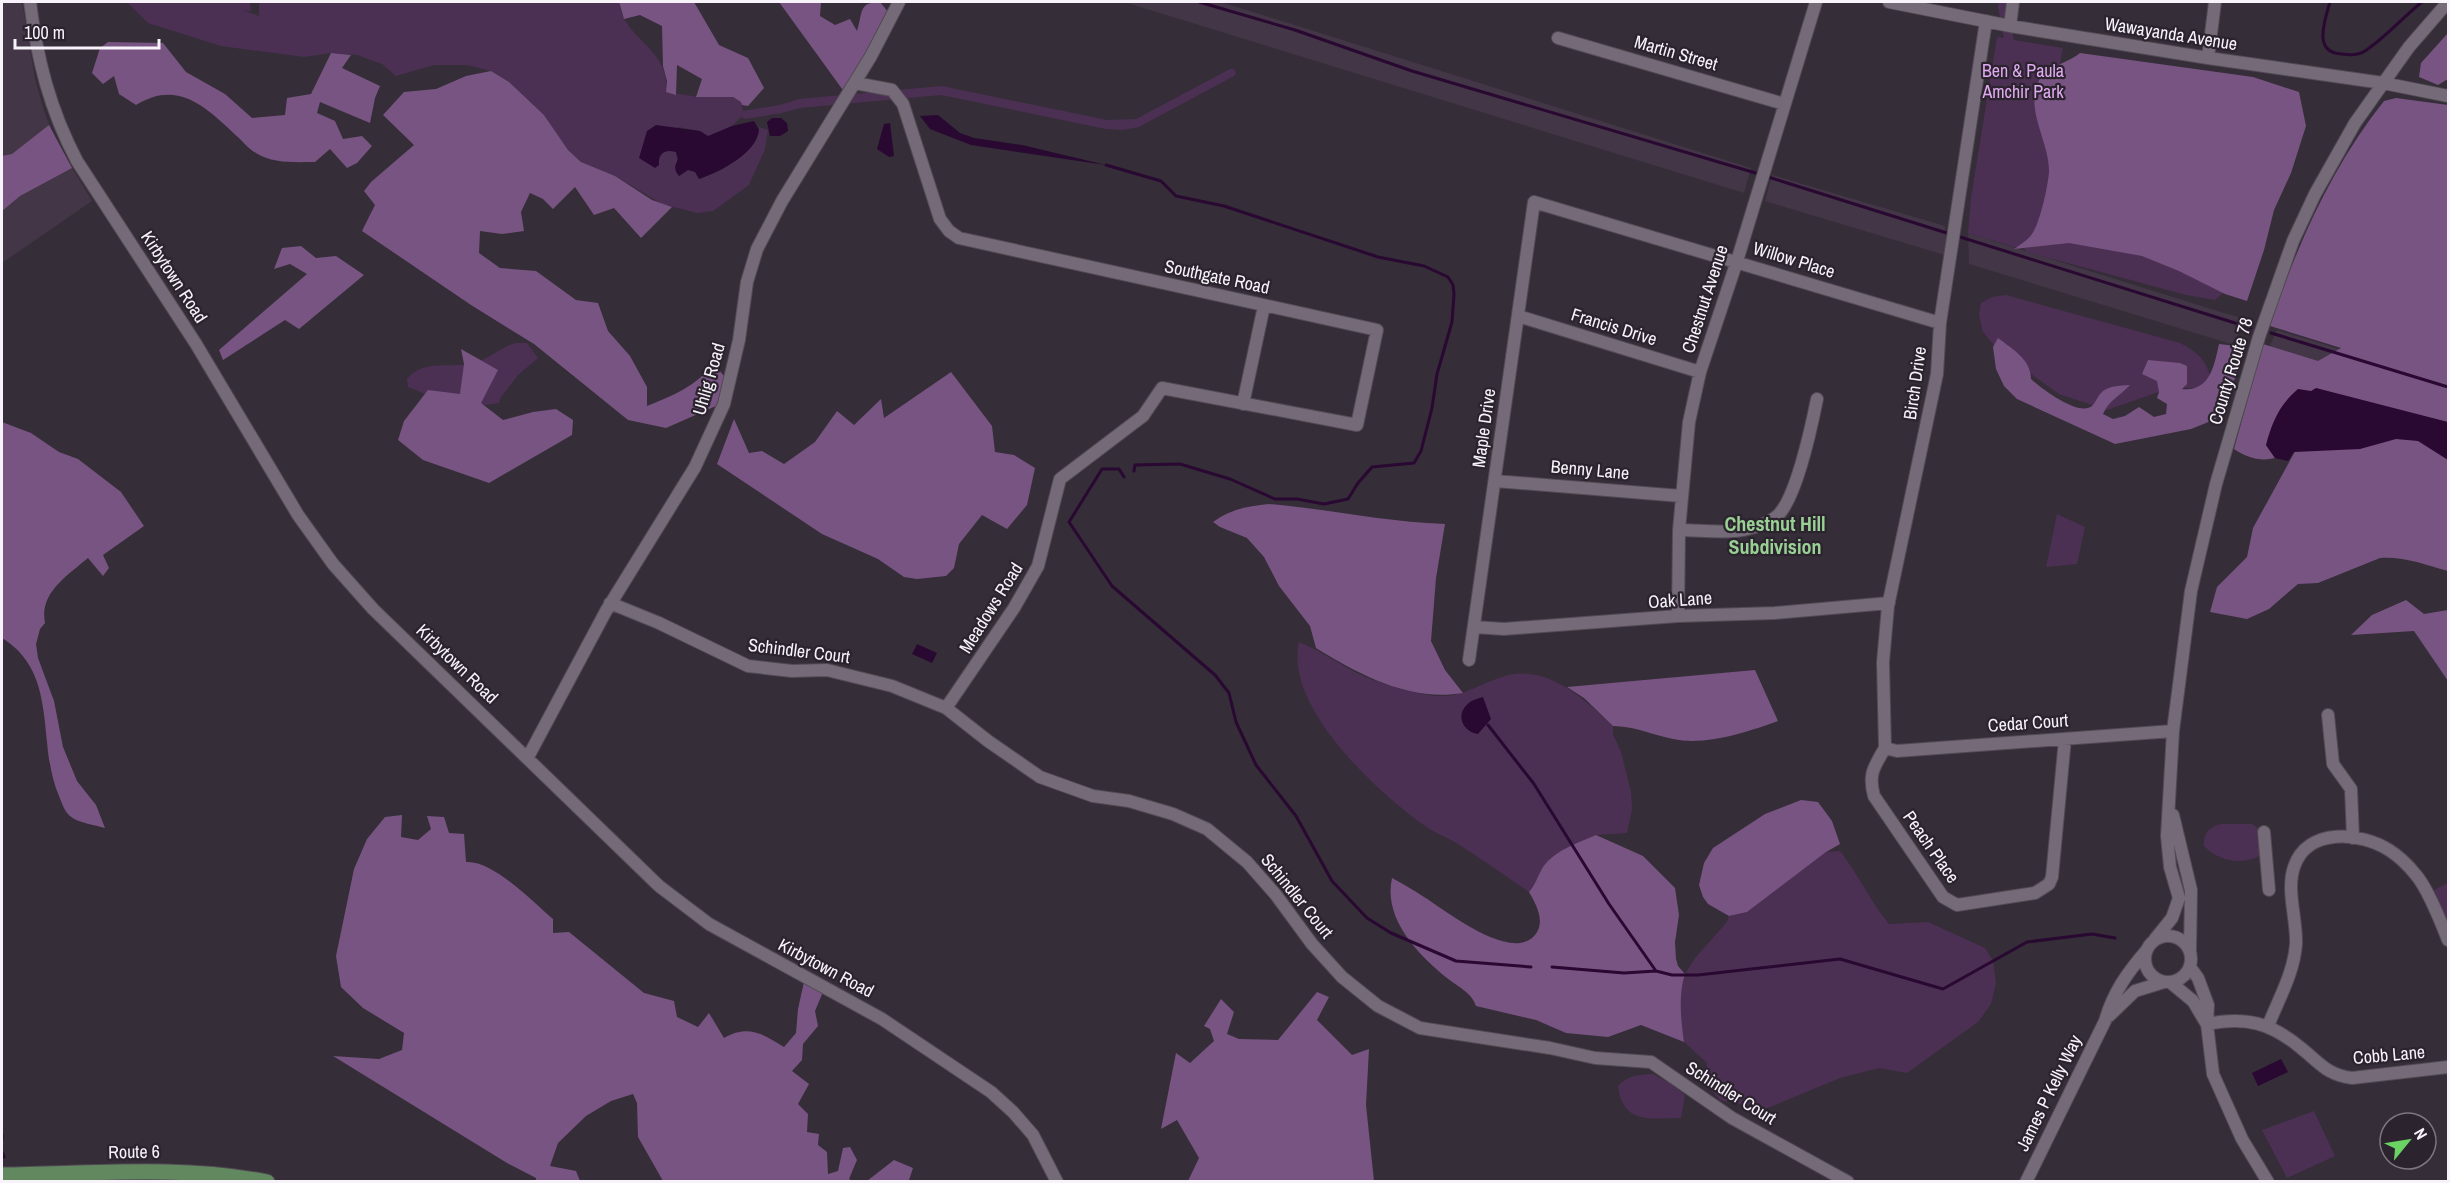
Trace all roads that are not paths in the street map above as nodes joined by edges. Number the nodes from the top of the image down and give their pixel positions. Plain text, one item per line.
1 (30, 2) edge
2 (899, 2) edge
3 (1816, 2) edge
4 (1889, 2) edge
5 (2013, 2) edge
6 (2215, 2) edge
7 (2448, 2) edge
8 (1986, 21) junction
9 (2010, 26) junction
10 (1558, 38) dead end
11 (2208, 58) junction
12 (855, 83) junction
13 (2383, 83) junction
14 (2448, 96) edge
15 (1784, 104) junction
16 (1534, 202) joint
17 (1737, 261) junction
18 (1264, 306) junction
19 (1518, 316) junction
20 (1940, 323) junction
21 (1700, 372) junction
22 (1162, 388) joint
23 (1817, 399) dead end
24 (1243, 404) junction
25 (1495, 481) junction
26 (1681, 496) junction
27 (1679, 530) junction
28 (610, 603) junction
29 (1889, 603) junction
30 (1678, 616) junction
31 (1474, 627) junction
32 (1470, 660) dead end
33 (946, 708) junction
34 (2328, 716) dead end
35 (2173, 731) junction
36 (2065, 739) junction
37 (1886, 748) junction
38 (528, 757) junction
39 (2170, 796) junction
40 (2264, 832) dead end
41 (2353, 838) junction
42 (2269, 890) dead end
43 (2155, 939) junction
44 (2448, 940) edge
45 (2146, 951) junction
46 (2190, 952) junction
47 (2190, 967) junction
48 (2168, 982) junction
49 (2105, 1021) junction
50 (2207, 1024) junction
51 (2268, 1026) junction
52 (2448, 1067) edge
53 (2, 1175) edge
54 (267, 1182) edge
55 (1058, 1182) edge
56 (1848, 1182) edge
57 (2026, 1182) edge
58 (2268, 1182) edge

1 - 38 street, Kirbytown Road
2 - 12 street, Uhlig Road
3 - 15 street, Chestnut Avenue
4 - 8 street, Wawayanda Avenue
5 - 9 street
6 - 11 street
7 - 13 street, County Route 78
8 - 9 street, Wawayanda Avenue
8 - 20 street, Birch Drive
9 - 11 street, Wawayanda Avenue
10 - 15 street, Martin Street
11 - 13 street, Wawayanda Avenue
12 - 18 street, Southgate Road
12 - 28 street, Uhlig Road
13 - 14 street, Wawayanda Avenue
13 - 35 street, County Route 78
15 - 17 street, Chestnut Avenue
16 - 17 street, Willow Place
16 - 19 street, Maple Drive
17 - 20 street, Willow Place
17 - 21 street, Chestnut Avenue
18 - 24 street
18 - 24 street, Southgate Road
19 - 21 street, Francis Drive
19 - 25 street, Maple Drive
20 - 29 street, Birch Drive
21 - 26 street, Chestnut Avenue
22 - 24 street, Southgate Road
22 - 33 street, Meadows Road
23 - 27 street
25 - 26 street, Benny Lane
25 - 31 street, Maple Drive
26 - 27 street, Chestnut Avenue
27 - 30 street, Chestnut Avenue
28 - 33 street, Schindler Court
28 - 38 street, Uhlig Road
29 - 30 street, Oak Lane
29 - 37 street, Birch Drive
30 - 31 street, Oak Lane
31 - 32 street, Maple Drive
33 - 56 street, Schindler Court
34 - 41 street
35 - 36 street, Cedar Court
35 - 39 street, County Route 78
36 - 37 street, Cedar Court
36 - 37 street, Peach Place
38 - 55 street, Kirbytown Road
39 - 43 street, County Route 78
39 - 46 street, County Route 78
40 - 42 street
41 - 44 street
41 - 51 street
43 - 45 street
43 - 46 street
45 - 48 street
45 - 49 street, James P Kelly Way
46 - 47 street
47 - 48 street
47 - 50 street
48 - 49 street, James P Kelly Way
48 - 50 street
49 - 57 street, James P Kelly Way
50 - 51 street, Cobb Lane
50 - 58 street
51 - 52 street, Cobb Lane
53 - 54 main road, Route 6

